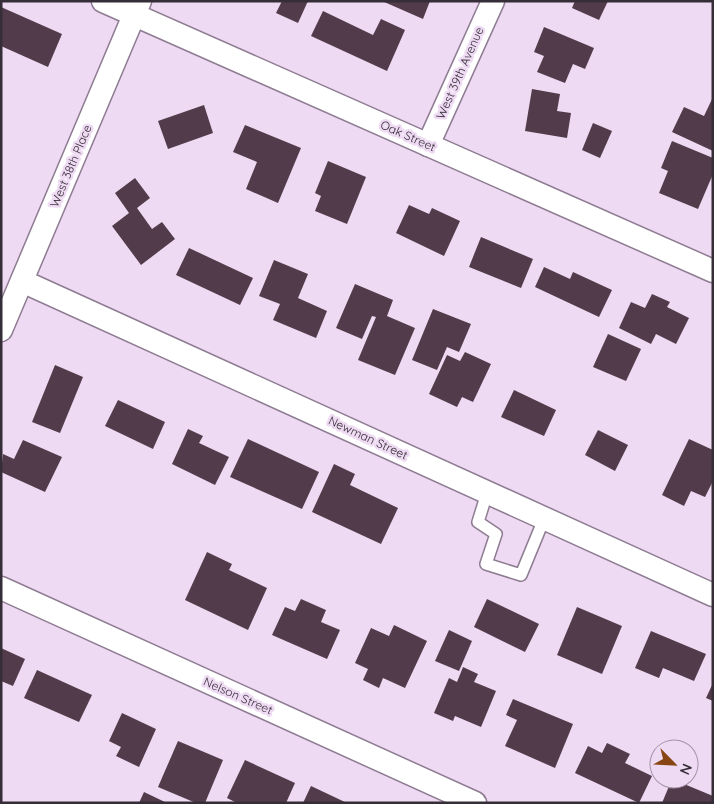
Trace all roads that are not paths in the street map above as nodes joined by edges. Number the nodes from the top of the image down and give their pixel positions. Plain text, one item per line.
1 (103, 1) edge
2 (493, 1) edge
3 (137, 8) edge
4 (428, 145) junction
5 (713, 271) edge
6 (22, 280) junction
7 (1, 330) edge
8 (487, 492) junction
9 (544, 519) junction
10 (1, 588) edge
11 (713, 595) edge
12 (475, 803) edge

1 - 3 street, Oak Street
2 - 4 street, West 39th Avenue
3 - 4 street, Oak Street
3 - 6 street, West 38th Place
4 - 5 street, Oak Street
6 - 7 street, West 38th Place
6 - 8 street, Newman Street
8 - 9 street, Newman Street
8 - 9 lane
9 - 11 street, Newman Street
10 - 12 street, Nelson Street

